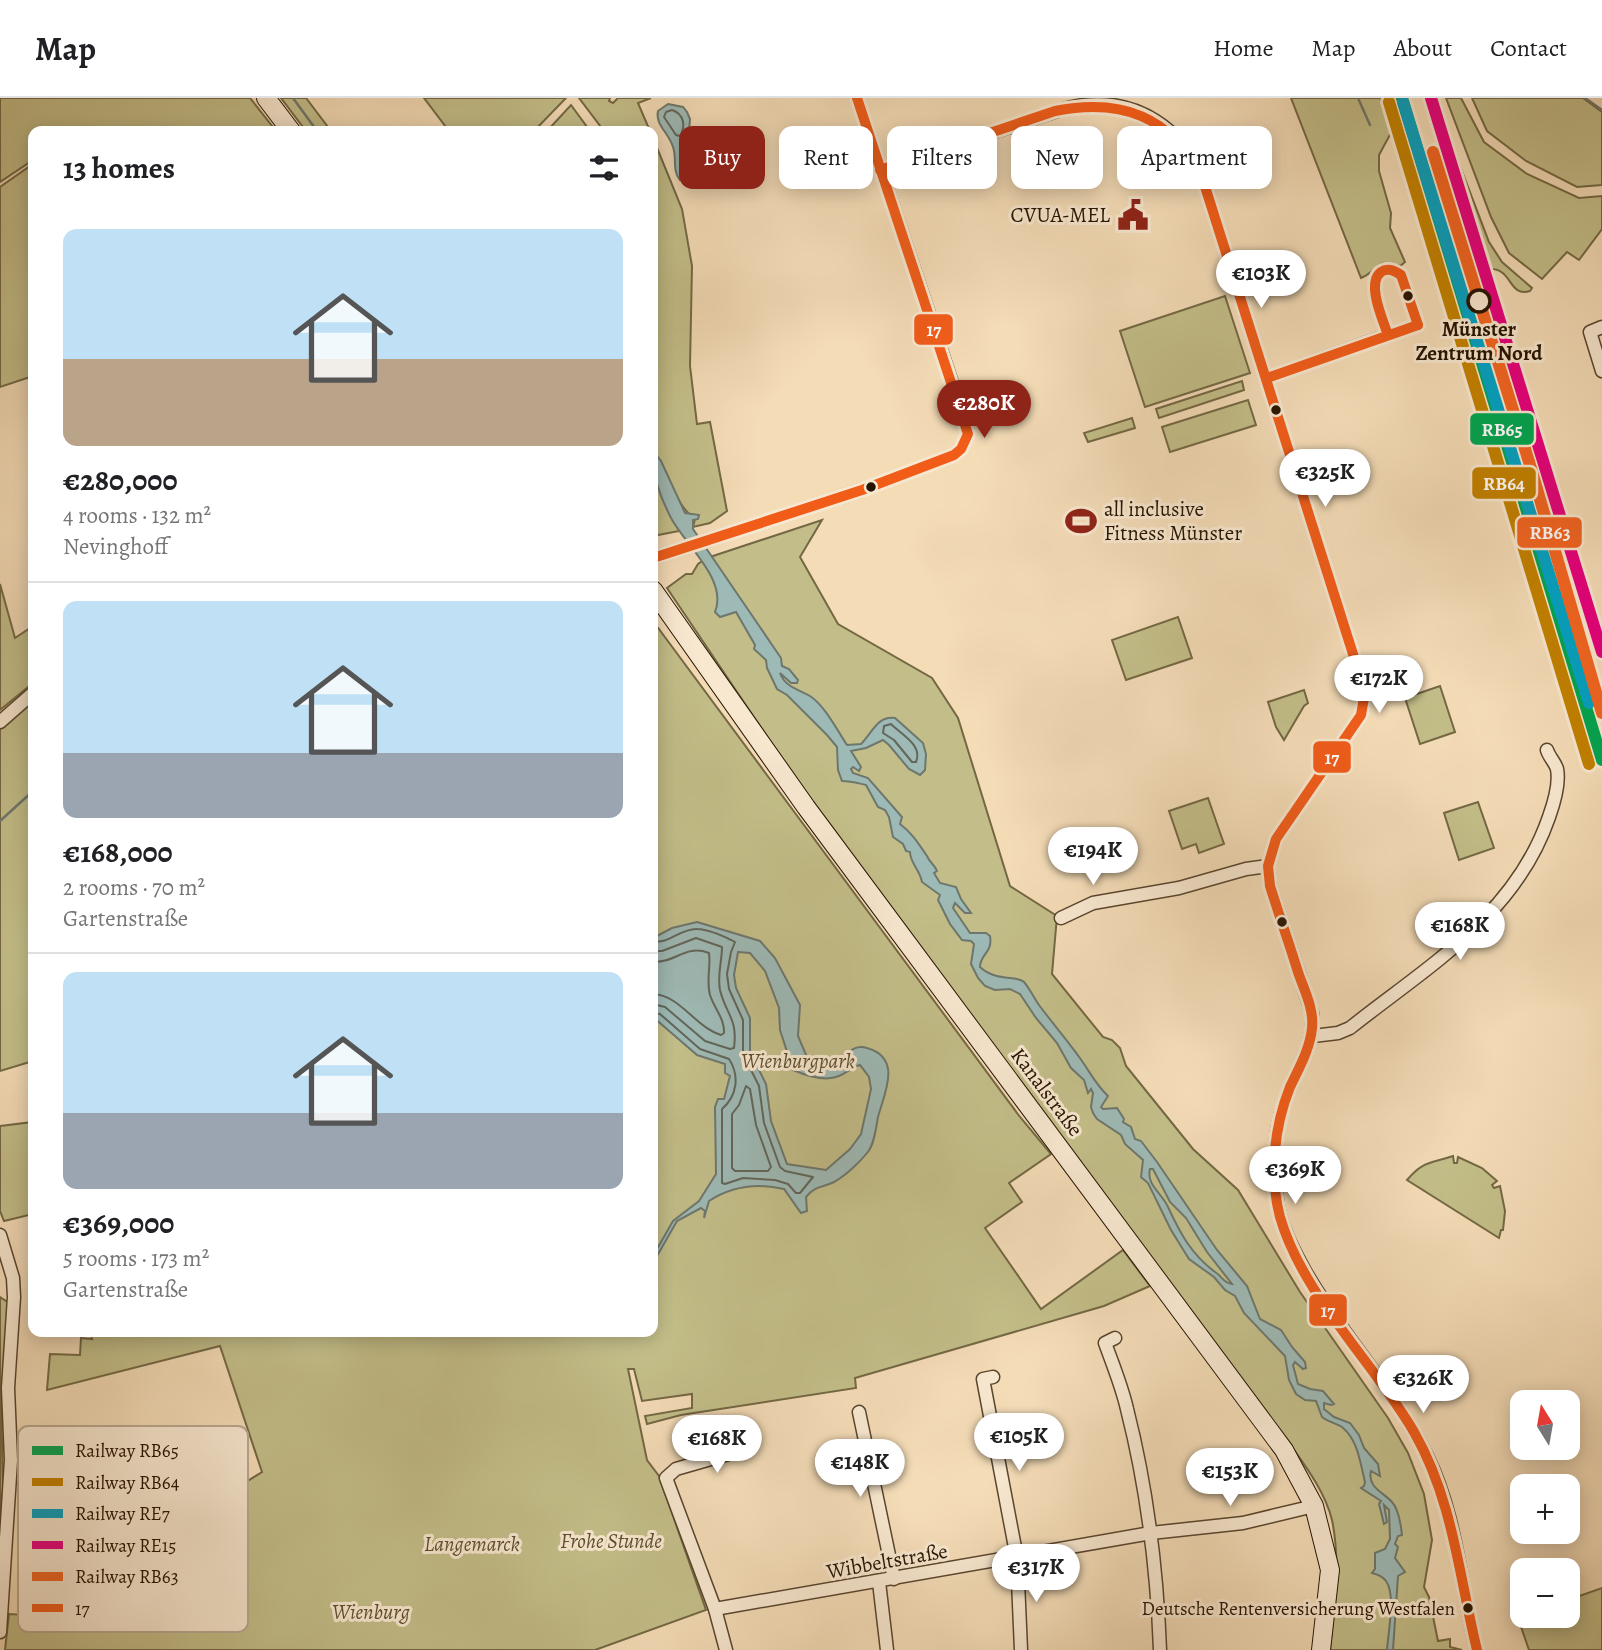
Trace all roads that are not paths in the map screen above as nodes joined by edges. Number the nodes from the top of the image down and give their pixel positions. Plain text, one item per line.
1 (266, 98) edge
2 (857, 98) edge
3 (287, 126) edge
4 (880, 170) junction
5 (1596, 330) edge
6 (1388, 335) dead end
7 (1602, 371) edge
8 (1267, 378) junction
9 (658, 556) edge
10 (658, 597) edge
11 (28, 697) edge
12 (0, 722) edge
13 (1547, 750) dead end
14 (1268, 866) junction
15 (1061, 918) dead end
16 (1311, 1042) junction
17 (0, 1235) edge
18 (1106, 1342) dead end
19 (983, 1379) dead end
20 (859, 1412) dead end
21 (749, 1448) dead end
22 (1314, 1506) junction
23 (1151, 1533) junction
24 (1017, 1558) junction
25 (894, 1579) junction
26 (879, 1582) junction
27 (715, 1609) junction
28 (0, 1632) edge
29 (726, 1650) edge
30 (887, 1650) edge
31 (1021, 1650) edge
32 (1160, 1650) edge
33 (1321, 1650) edge
34 (1477, 1650) edge

1 - 3 main road
2 - 4 street
4 - 8 street
4 - 9 street
5 - 7 street
6 - 8 street
8 - 14 street
10 - 22 main road, Kanalstraße
11 - 12 street
13 - 16 street
14 - 15 street
14 - 16 street
16 - 34 street
17 - 28 street
18 - 23 street
19 - 24 street
20 - 25 street
21 - 27 street
22 - 23 street, Wibbeltstraße
22 - 33 main road, Kanalstraße
23 - 24 street, Wibbeltstraße
23 - 32 street
24 - 25 street, Wibbeltstraße
24 - 31 street
25 - 26 street, Wibbeltstraße
26 - 27 street, Wibbeltstraße
26 - 30 street
27 - 29 street

